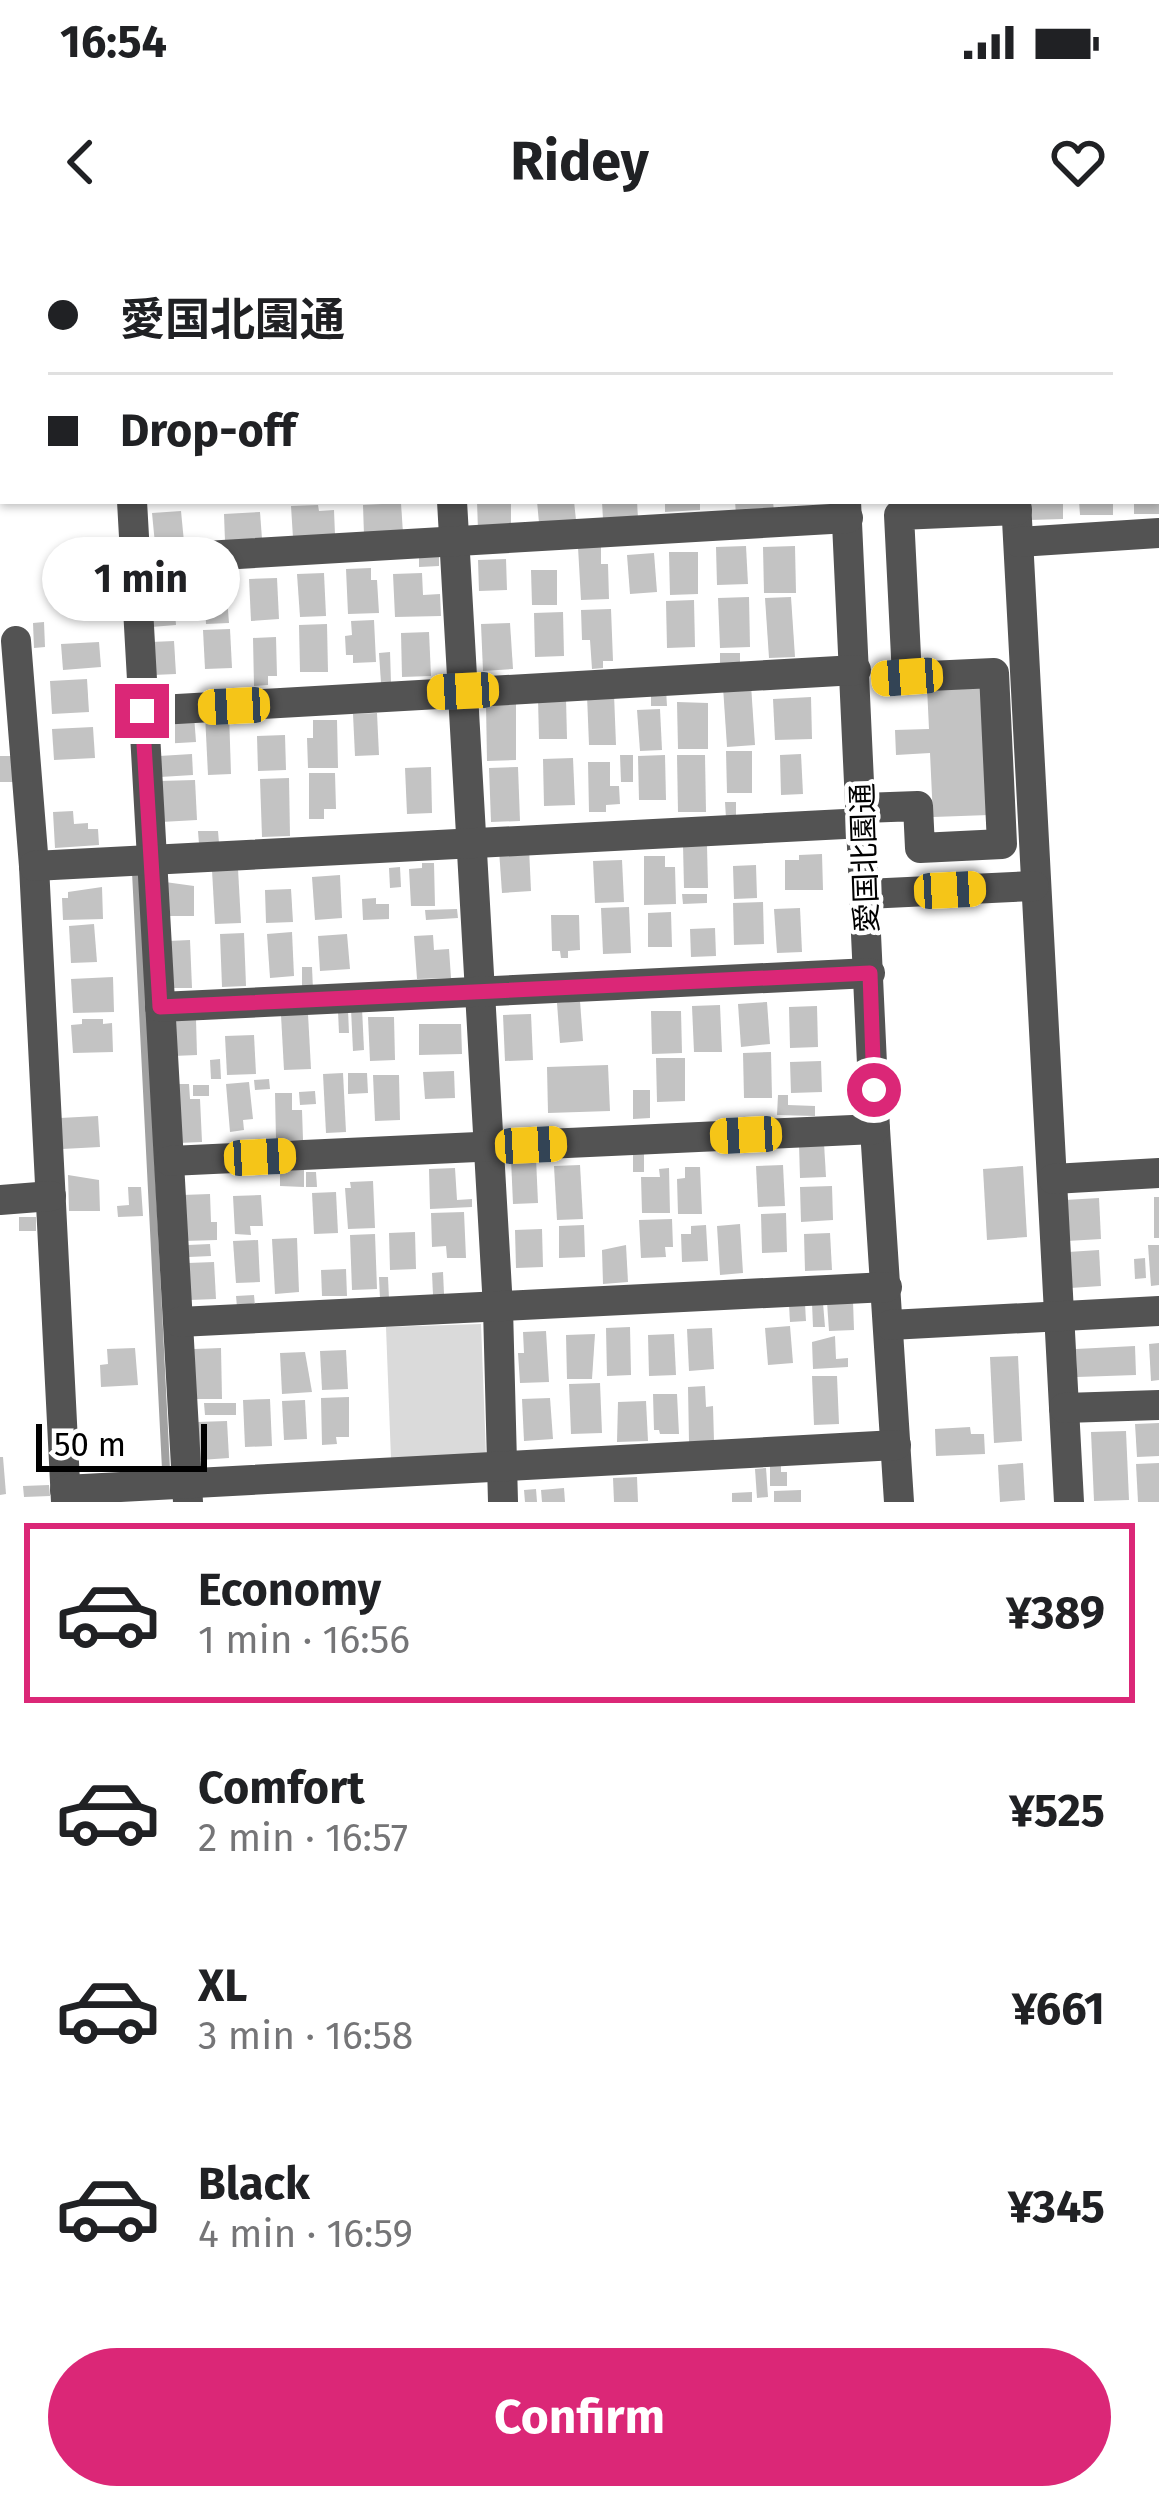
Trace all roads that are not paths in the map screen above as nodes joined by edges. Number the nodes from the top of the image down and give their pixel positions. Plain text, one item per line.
1 (132, 504) edge
2 (452, 504) edge
3 (1016, 505) edge
4 (847, 510) edge
5 (1159, 533) edge
6 (454, 541) junction
7 (1018, 542) junction
8 (136, 560) junction
9 (16, 640) dead end
10 (1010, 672) junction
11 (856, 675) junction
12 (907, 677) junction
13 (463, 691) junction
14 (142, 711) junction
15 (864, 816) junction
16 (471, 841) junction
17 (1034, 843) junction
18 (1002, 844) junction
19 (152, 859) junction
20 (34, 866) junction
21 (1034, 886) junction
22 (866, 894) junction
23 (870, 973) junction
24 (480, 993) junction
25 (160, 1007) junction
26 (875, 1129) junction
27 (488, 1147) junction
28 (170, 1161) junction
29 (1159, 1173) edge
30 (1053, 1180) junction
31 (51, 1196) junction
32 (0, 1200) edge
33 (887, 1288) junction
34 (498, 1308) junction
35 (1159, 1311) edge
36 (1058, 1316) junction
37 (179, 1322) junction
38 (890, 1325) junction
39 (1159, 1405) edge
40 (1064, 1408) junction
41 (896, 1445) junction
42 (502, 1468) junction
43 (188, 1493) edge
44 (65, 1496) edge
45 (503, 1502) edge
46 (899, 1502) edge
47 (1069, 1502) edge

1 - 8 street
2 - 6 street
3 - 7 street
3 - 12 street
4 - 6 street
4 - 11 street, 愛国北園通
5 - 7 street
6 - 8 street
6 - 13 street
7 - 10 street
8 - 14 street
9 - 20 street
10 - 12 street
10 - 17 street
10 - 18 street
11 - 12 street
11 - 13 street
11 - 15 street, 愛国北園通
13 - 14 street
13 - 16 street
14 - 19 street
15 - 16 street
15 - 18 street
15 - 22 street, 愛国北園通
16 - 19 street
16 - 24 street
17 - 18 street
17 - 21 street
19 - 20 street
19 - 25 street
20 - 31 street
21 - 22 street
21 - 30 street
22 - 23 street, 愛国北園通
23 - 24 street
23 - 26 street, 愛国北園通
24 - 25 street
24 - 27 street
25 - 28 street
26 - 27 street
26 - 33 street, 愛国北園通
27 - 28 street
27 - 34 street
28 - 37 street
29 - 30 street
30 - 36 street
31 - 32 street
31 - 44 street
33 - 34 street
33 - 38 street, 愛国北園通
34 - 37 street
34 - 42 street
35 - 36 street
36 - 38 street
36 - 40 street
37 - 43 street
38 - 41 street, 愛国北園通
39 - 40 street
40 - 47 street
41 - 42 street
41 - 46 street, 愛国北園通
42 - 43 street
42 - 45 street
43 - 44 street

